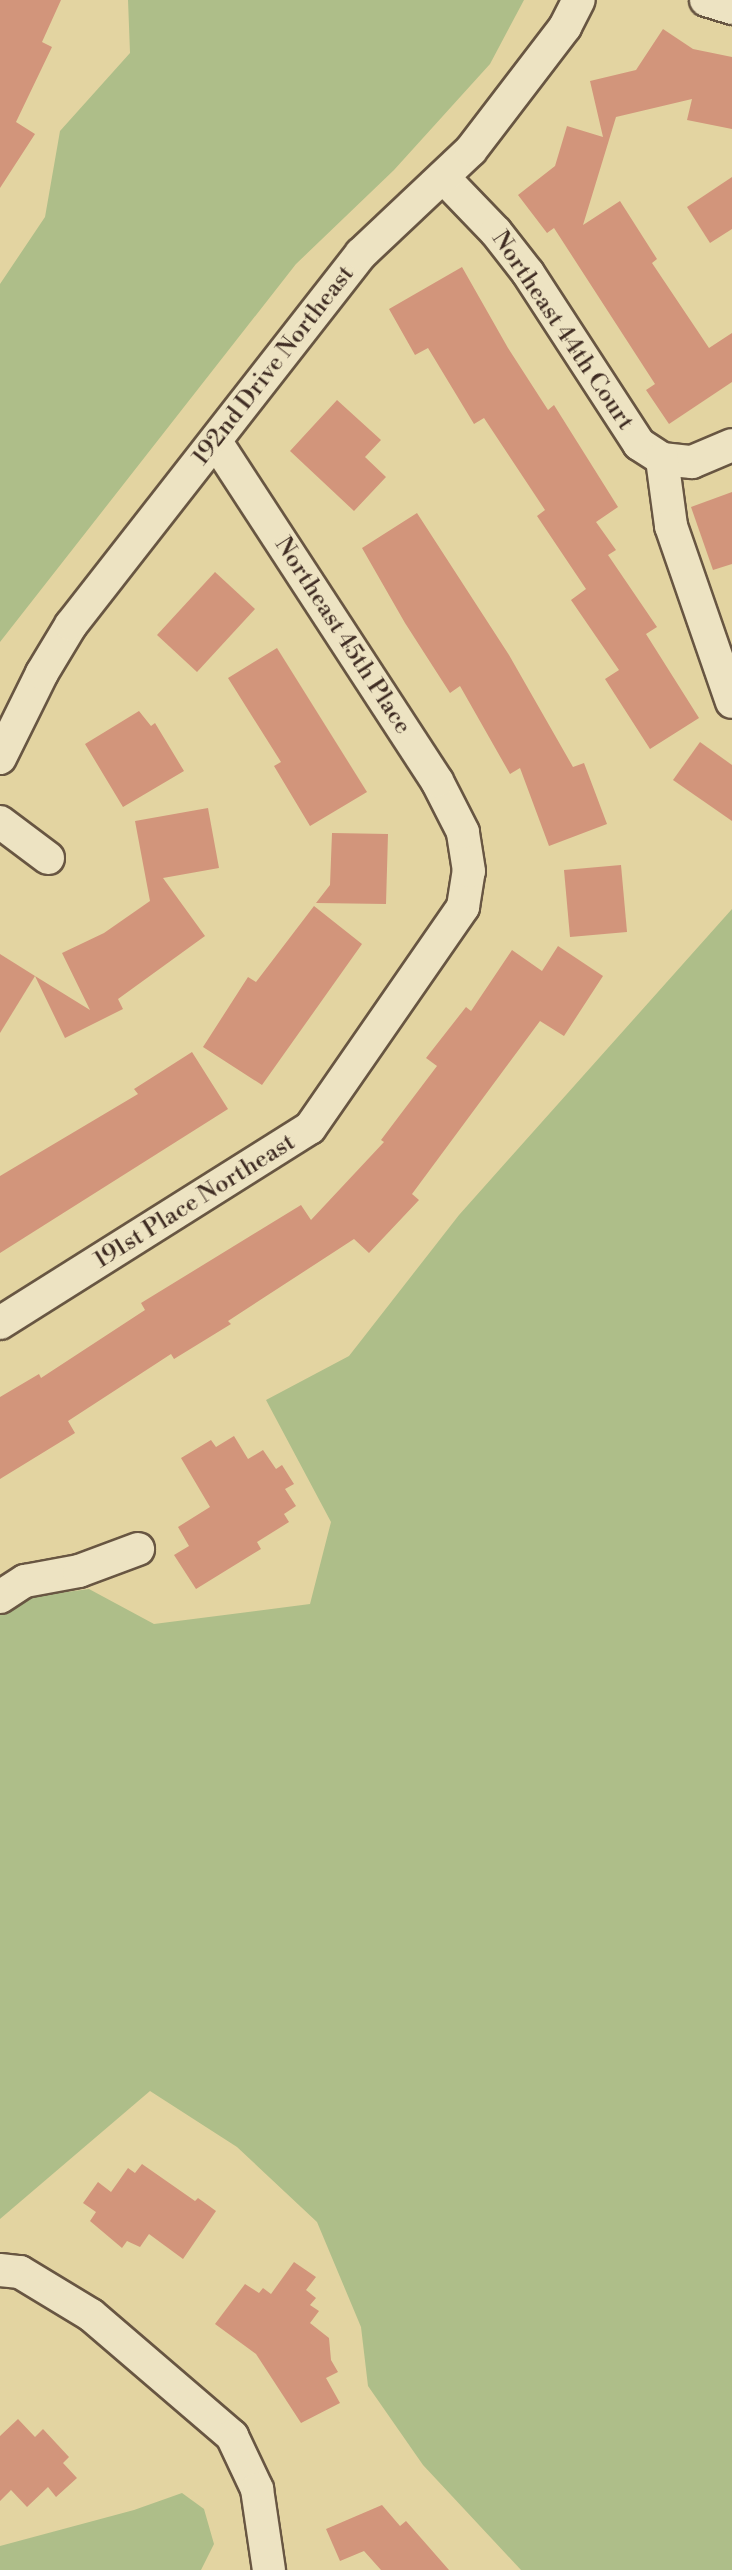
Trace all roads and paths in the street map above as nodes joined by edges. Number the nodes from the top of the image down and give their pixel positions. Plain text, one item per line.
1 (579, 0) edge
2 (706, 0) edge
3 (732, 8) edge
4 (443, 177) junction
5 (216, 442) junction
6 (732, 445) edge
7 (662, 459) junction
8 (732, 702) edge
9 (0, 758) edge
10 (0, 822) edge
11 (463, 832) joint
12 (48, 858) dead end
13 (0, 1323) edge
14 (138, 1549) dead end
15 (0, 1598) edge
16 (0, 2270) edge
17 (269, 2570) edge

1 - 4 street, 192nd Drive Northeast
2 - 3 street
4 - 5 street, 192nd Drive Northeast
4 - 7 street, Northeast 44th Court
5 - 9 street, 192nd Drive Northeast
5 - 11 street, Northeast 45th Place
6 - 7 street
7 - 8 street
10 - 12 street
11 - 13 street, 191st Place Northeast
14 - 15 street
16 - 17 street

